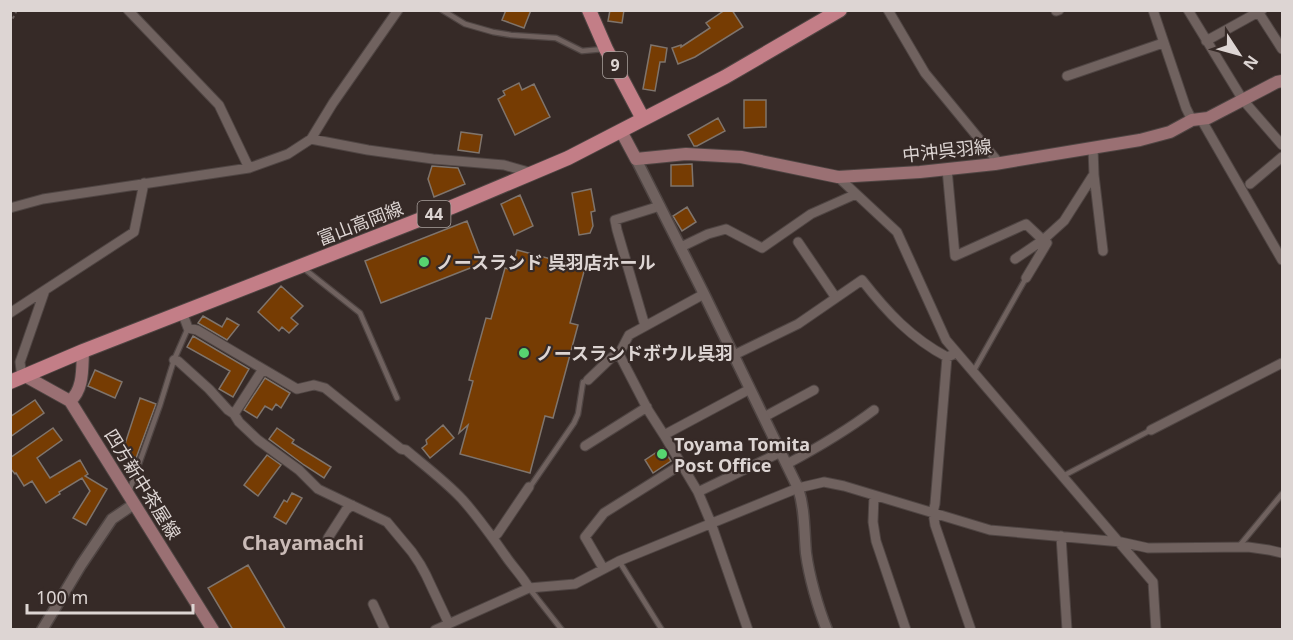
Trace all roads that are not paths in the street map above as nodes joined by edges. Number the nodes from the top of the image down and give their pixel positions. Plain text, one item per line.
1 (128, 10) edge
2 (398, 10) edge
3 (442, 10) edge
4 (589, 10) edge
5 (840, 10) edge
6 (888, 10) edge
7 (1153, 10) edge
8 (1188, 10) edge
9 (1259, 11) edge
10 (1206, 41) junction
11 (1163, 43) junction
12 (606, 49) junction
13 (1282, 49) edge
14 (1067, 76) dead end
15 (1282, 81) edge
16 (1243, 100) junction
17 (643, 119) junction
18 (1196, 120) junction
19 (621, 131) junction
20 (311, 139) junction
21 (1282, 145) edge
22 (1093, 148) junction
23 (1282, 157) edge
24 (636, 159) junction
25 (999, 163) junction
26 (249, 168) junction
27 (947, 169) junction
28 (532, 173) junction
29 (1094, 175) junction
30 (838, 177) junction
31 (144, 183) junction
32 (1250, 184) dead end
33 (856, 194) junction
34 (660, 206) junction
35 (10, 208) edge
36 (1043, 240) junction
37 (798, 242) dead end
38 (681, 247) junction
39 (1103, 251) dead end
40 (1015, 259) dead end
41 (1282, 260) edge
42 (300, 266) junction
43 (1026, 278) joint
44 (45, 290) junction
45 (705, 294) junction
46 (836, 298) junction
47 (182, 312) junction
48 (10, 313) edge
49 (645, 326) junction
50 (188, 328) junction
51 (83, 351) junction
52 (958, 353) junction
53 (620, 354) junction
54 (734, 356) junction
55 (947, 357) junction
56 (174, 360) junction
57 (1282, 363) edge
58 (263, 369) junction
59 (973, 372) junction
60 (26, 376) junction
61 (588, 380) joint
62 (10, 382) edge
63 (750, 389) junction
64 (814, 390) dead end
65 (397, 398) dead end
66 (70, 401) junction
67 (647, 407) junction
68 (873, 410) dead end
69 (234, 414) junction
70 (764, 417) junction
71 (1151, 430) joint
72 (664, 435) junction
73 (585, 446) dead end
74 (781, 452) junction
75 (681, 464) junction
76 (787, 464) junction
77 (1063, 476) junction
78 (529, 487) joint
79 (798, 488) junction
80 (698, 492) junction
81 (1282, 494) edge
82 (874, 495) junction
83 (131, 500) junction
84 (352, 505) junction
85 (933, 512) junction
86 (711, 523) junction
87 (1061, 536) junction
88 (328, 538) dead end
89 (493, 538) junction
90 (1120, 542) junction
91 (1239, 547) junction
92 (1282, 553) edge
93 (619, 561) junction
94 (603, 568) junction
95 (529, 588) junction
96 (373, 604) dead end
97 (448, 626) edge
98 (42, 630) edge
99 (213, 630) edge
100 (385, 630) edge
101 (435, 630) edge
102 (562, 630) edge
103 (662, 630) edge
104 (748, 630) edge
105 (827, 630) edge
106 (906, 630) edge
107 (971, 630) edge
108 (1067, 630) edge
109 (1156, 630) edge

1 - 26 street
2 - 20 street
3 - 12 lane
4 - 12 main road, 9
5 - 17 main road, 富山高岡線 / 44
6 - 25 street
7 - 11 street
8 - 10 street
9 - 10 street
9 - 13 street
10 - 16 street
11 - 14 street
11 - 18 street
12 - 17 main road, 9
15 - 16 main road, 中沖呉羽線
16 - 18 main road, 中沖呉羽線
16 - 21 street
17 - 19 main road, 富山高岡線 / 44
18 - 22 main road, 中沖呉羽線
18 - 41 street
19 - 24 main road
19 - 28 main road, 富山高岡線 / 44
20 - 26 street
20 - 28 street
22 - 25 main road, 中沖呉羽線
22 - 29 street
23 - 32 street
24 - 30 main road, 中沖呉羽線
24 - 34 street
25 - 27 main road, 中沖呉羽線
26 - 31 street
27 - 30 main road, 中沖呉羽線
27 - 36 street
28 - 42 main road, 富山高岡線 / 44
29 - 36 street
29 - 39 street
30 - 33 street
31 - 35 street
31 - 44 street
33 - 38 street
33 - 52 street
34 - 38 street
34 - 49 street
36 - 40 street
36 - 43 street
37 - 46 street
38 - 45 street
42 - 47 main road, 富山高岡線 / 44
42 - 65 lane
43 - 59 lane
44 - 48 street
44 - 60 street
45 - 49 street
45 - 54 street
46 - 54 street
46 - 55 street
47 - 50 street
47 - 51 main road, 富山高岡線 / 44
49 - 53 street
50 - 56 lane
50 - 58 street
51 - 60 main road, 富山高岡線 / 44
51 - 66 main road
52 - 55 street
52 - 59 street
53 - 61 street
53 - 67 street
54 - 63 street
55 - 85 street
56 - 69 street
56 - 83 lane
57 - 71 street
58 - 69 street
58 - 89 street
59 - 77 street
60 - 62 main road, 富山高岡線 / 44
60 - 66 main road, 四方新中茶屋線
61 - 78 lane
63 - 70 street
63 - 72 street
64 - 70 street
66 - 83 main road, 四方新中茶屋線
67 - 72 street
67 - 73 street
68 - 76 street
69 - 84 street
70 - 74 street
71 - 77 lane
72 - 75 street
74 - 76 street
74 - 80 street
75 - 80 street
75 - 94 street
76 - 79 street
77 - 90 street
78 - 89 street
79 - 82 street
79 - 86 street
79 - 105 street
80 - 86 street
81 - 91 lane
82 - 85 street
82 - 106 street
83 - 98 street
83 - 99 main road, 四方新中茶屋線
84 - 88 street
84 - 97 street
85 - 87 street
85 - 107 street
86 - 93 street
86 - 104 street
87 - 90 street
87 - 108 street
89 - 95 street
90 - 91 street
90 - 109 street
91 - 92 street
93 - 94 street
93 - 103 lane
94 - 95 street
95 - 97 street
95 - 102 lane
96 - 100 street
97 - 101 street

